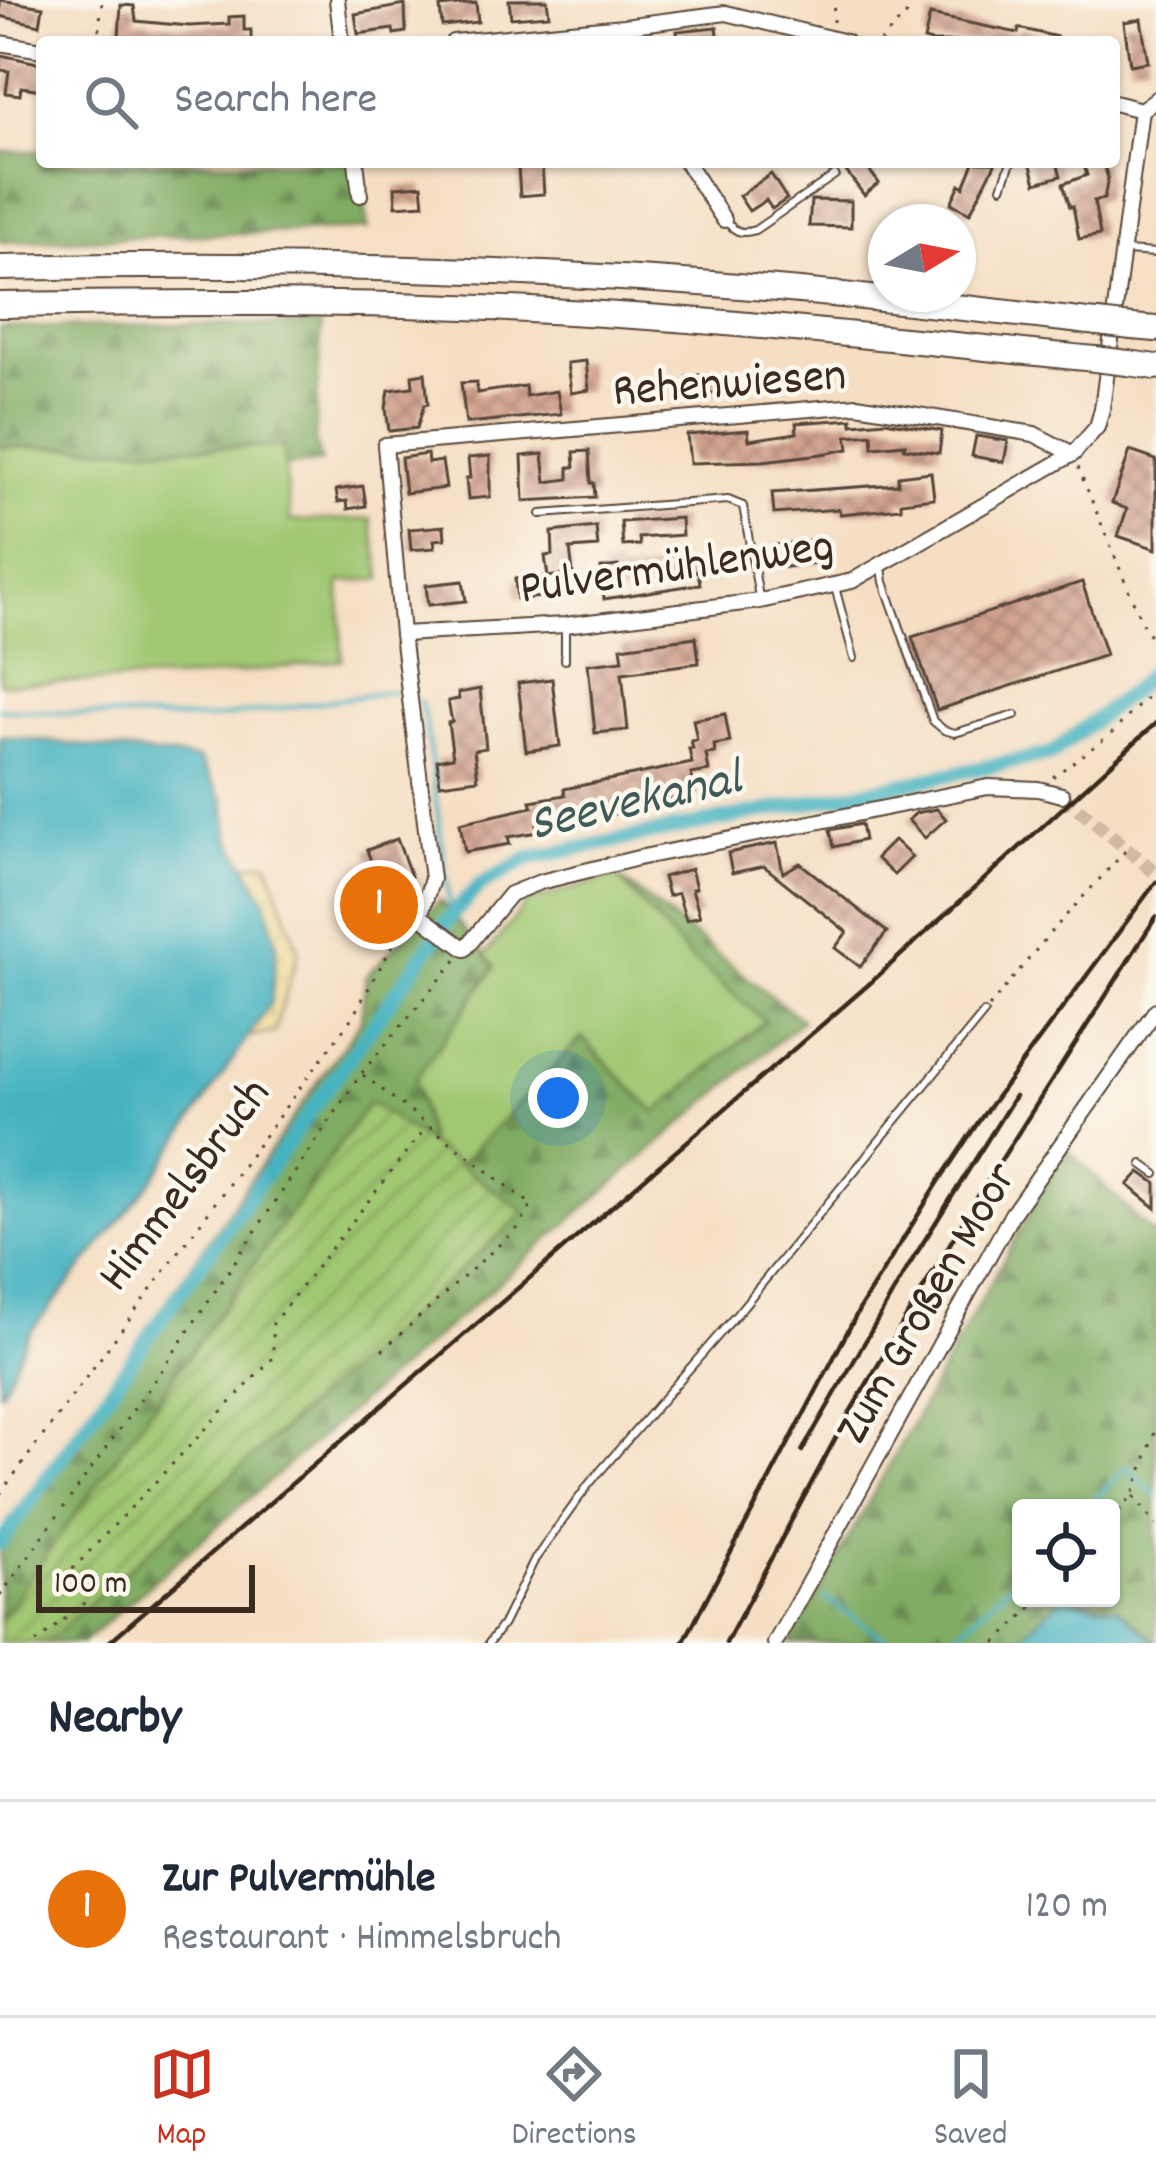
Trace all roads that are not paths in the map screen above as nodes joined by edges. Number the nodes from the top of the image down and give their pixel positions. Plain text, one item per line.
1 (338, 0) edge
2 (626, 34) edge
3 (341, 36) edge
4 (583, 36) edge
5 (822, 36) edge
6 (0, 43) edge
7 (36, 49) edge
8 (1156, 100) edge
9 (1120, 105) edge
10 (1141, 110) junction
11 (357, 168) edge
12 (690, 168) edge
13 (1009, 168) edge
14 (835, 175) dead end
15 (1002, 187) dead end
16 (360, 195) dead end
17 (724, 220) joint
18 (1123, 251) junction
19 (1156, 253) edge
20 (0, 268) edge
21 (0, 305) edge
22 (1144, 328) edge
23 (1156, 367) edge
24 (1072, 454) junction
25 (541, 514) dead end
26 (882, 563) junction
27 (834, 585) junction
28 (760, 601) junction
29 (565, 625) junction
30 (402, 634) junction
31 (854, 658) dead end
32 (565, 660) dead end
33 (1015, 715) dead end
34 (1062, 795) tunnel mouth
35 (1156, 1010) edge
36 (984, 1013) road end
37 (1142, 1164) dead end
38 (1156, 1174) edge
39 (489, 1643) edge
40 (775, 1643) edge

1 - 3 street
2 - 4 street
2 - 5 street
6 - 7 street
8 - 10 street
9 - 10 street
10 - 18 street
11 - 16 street
12 - 17 street
13 - 15 lane
14 - 17 lane
18 - 19 lane
18 - 24 street
20 - 22 highway, bridge
21 - 23 highway, bridge
24 - 26 street, Pulvermühlenweg
24 - 30 street, Rehenwiesen
25 - 28 lane
26 - 27 street, Pulvermühlenweg
26 - 33 lane
27 - 28 street, Pulvermühlenweg
27 - 31 lane
28 - 29 street, Pulvermühlenweg
29 - 30 street, Pulvermühlenweg
29 - 32 lane
30 - 34 street
35 - 40 street, Zum Großen Moor
36 - 39 lane
37 - 38 lane

